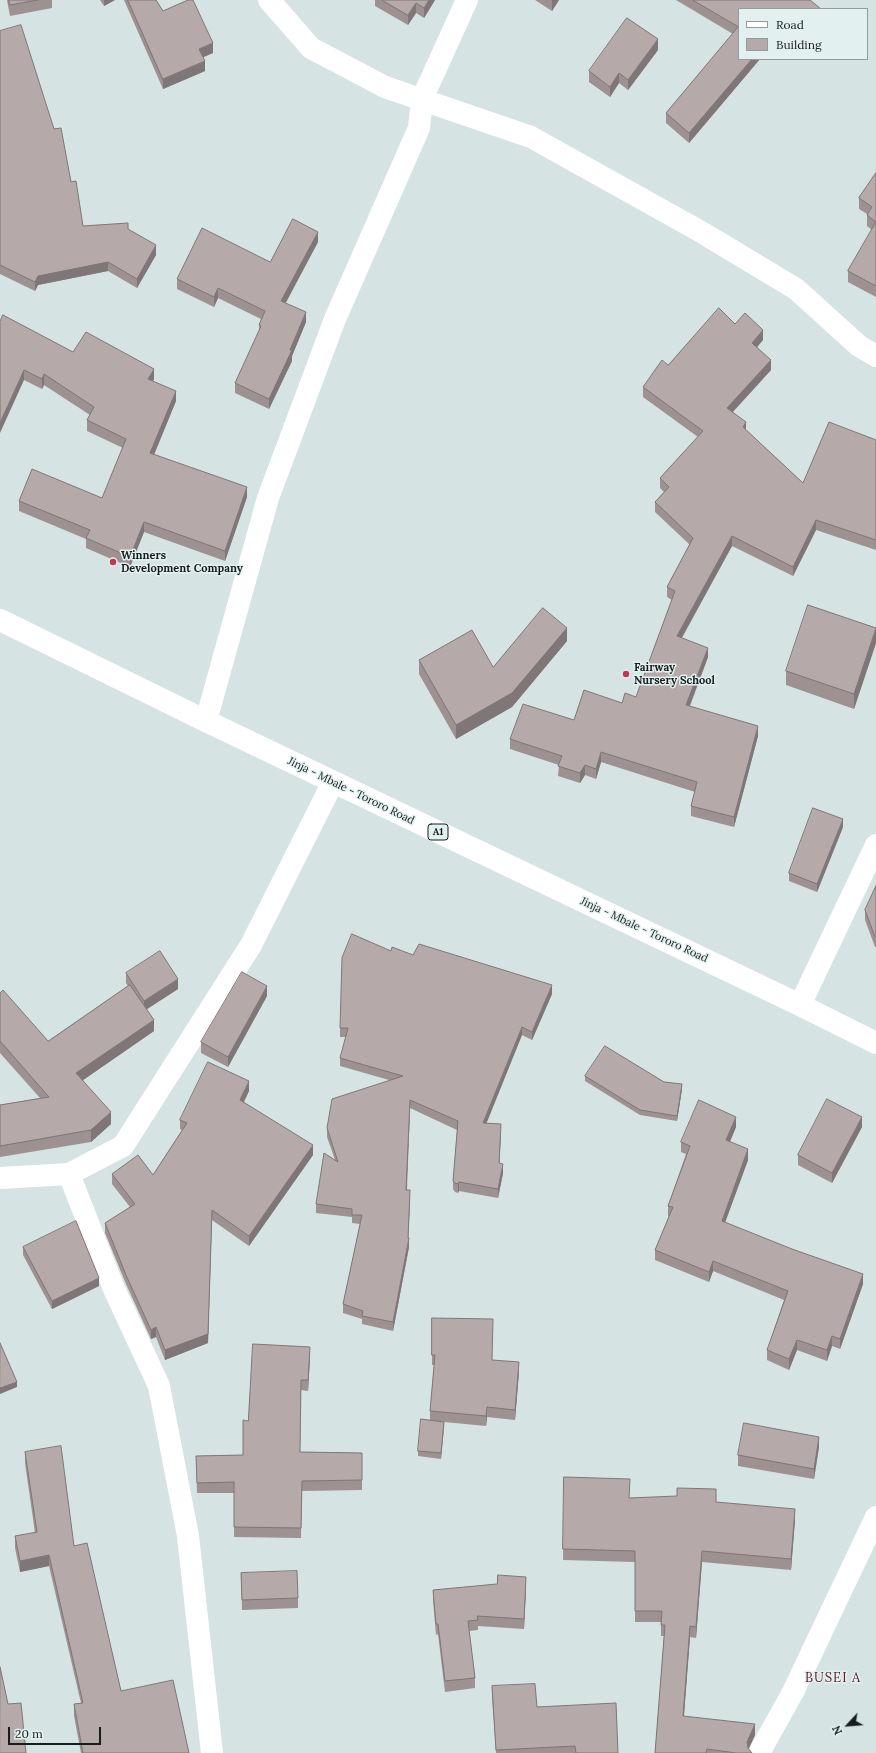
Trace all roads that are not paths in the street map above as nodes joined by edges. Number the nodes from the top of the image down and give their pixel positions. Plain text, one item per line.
1 (269, 0) edge
2 (467, 0) edge
3 (422, 98) junction
4 (876, 356) edge
5 (0, 620) edge
6 (206, 722) junction
7 (333, 782) junction
8 (876, 845) edge
9 (800, 1005) junction
10 (876, 1043) edge
11 (69, 1174) junction
12 (0, 1178) edge
13 (876, 1517) edge
14 (212, 1753) edge
15 (759, 1753) edge

1 - 3 street
2 - 3 street
3 - 4 street
3 - 6 street
5 - 6 street, Jinja - Mbale - Tororo Road / A1
6 - 7 street, Jinja - Mbale - Tororo Road / A1
7 - 9 street, Jinja - Mbale - Tororo Road / A1
7 - 11 street
8 - 9 street
9 - 10 street, Jinja - Mbale - Tororo Road / A1
11 - 12 street
11 - 14 street
13 - 15 street

